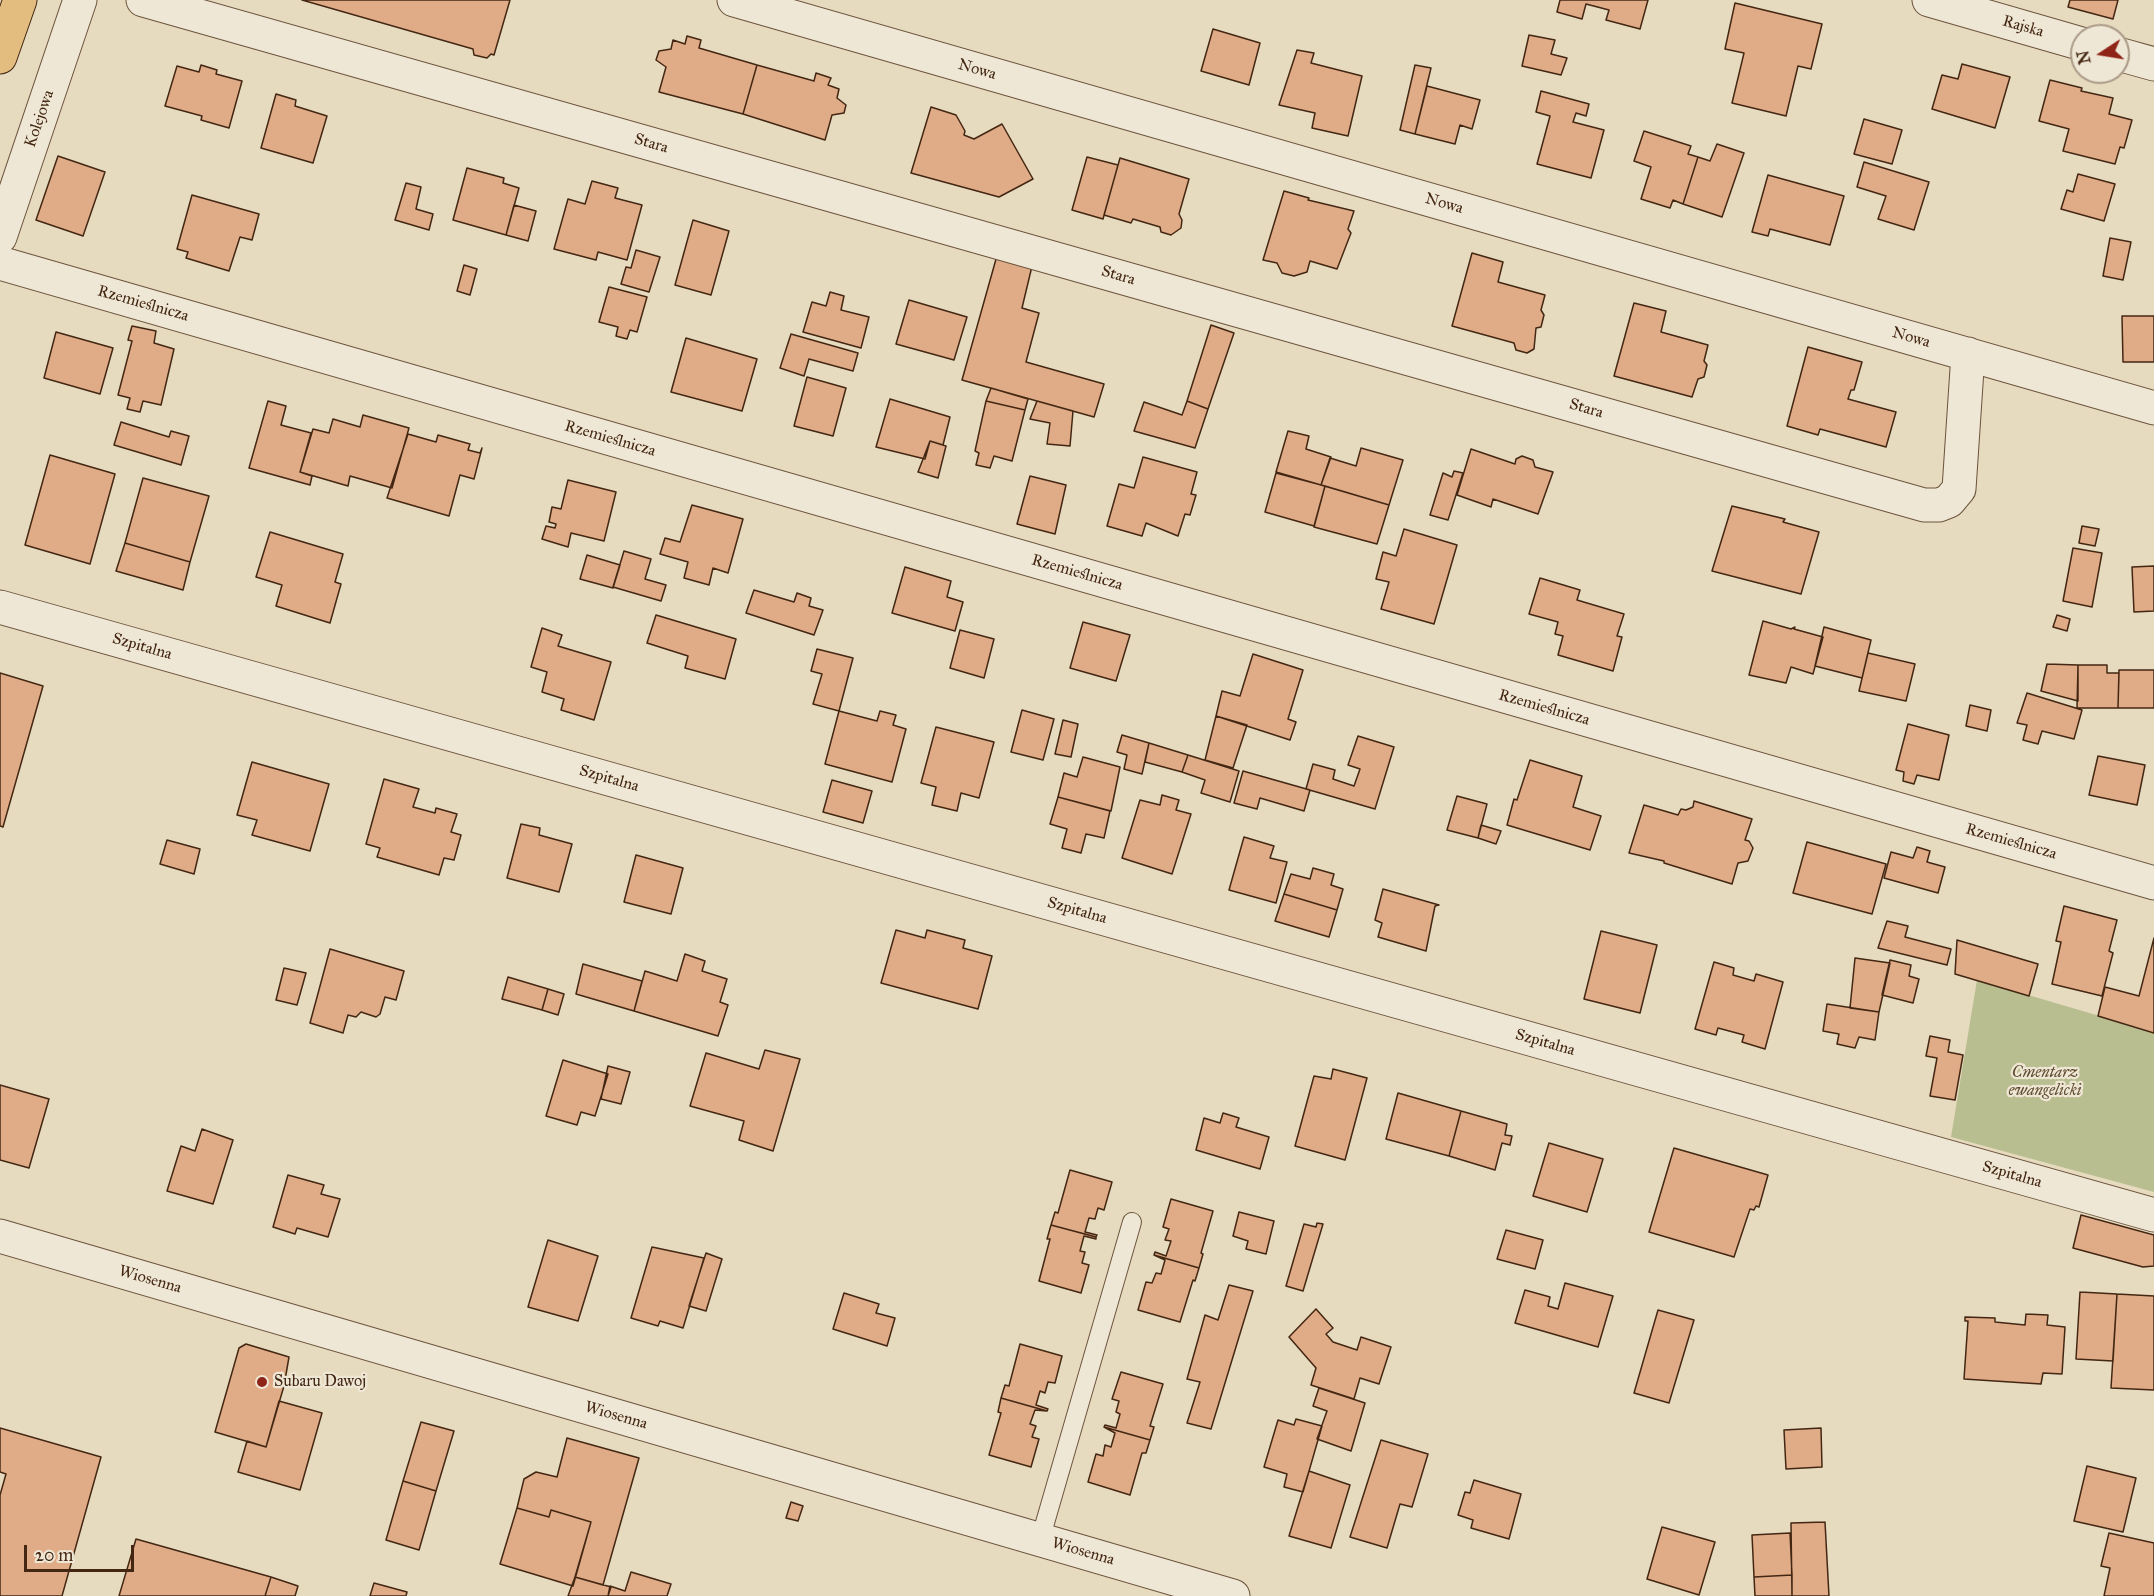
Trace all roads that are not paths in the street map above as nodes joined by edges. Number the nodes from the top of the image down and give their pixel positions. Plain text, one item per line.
1 (20, 0) edge
2 (80, 0) edge
3 (143, 0) edge
4 (734, 0) edge
5 (1929, 0) edge
6 (2070, 41) edge
7 (0, 57) edge
8 (2130, 57) edge
9 (2154, 64) edge
10 (0, 237) edge
11 (0, 263) edge
12 (1968, 354) junction
13 (2154, 408) edge
14 (0, 607) edge
15 (2154, 883) edge
16 (2154, 1215) edge
17 (1132, 1222) dead end
18 (0, 1236) edge
19 (1040, 1540) junction
20 (1233, 1596) edge

1 - 7 highway
2 - 10 street, Kolejowa
3 - 12 street, Stara
4 - 12 street, Nowa
5 - 6 street, Rajska
8 - 9 street
11 - 15 street, Rzemieślnicza
12 - 13 street, Nowa
14 - 16 street, Szpitalna
17 - 19 lane
18 - 19 street, Wiosenna
19 - 20 street, Wiosenna

